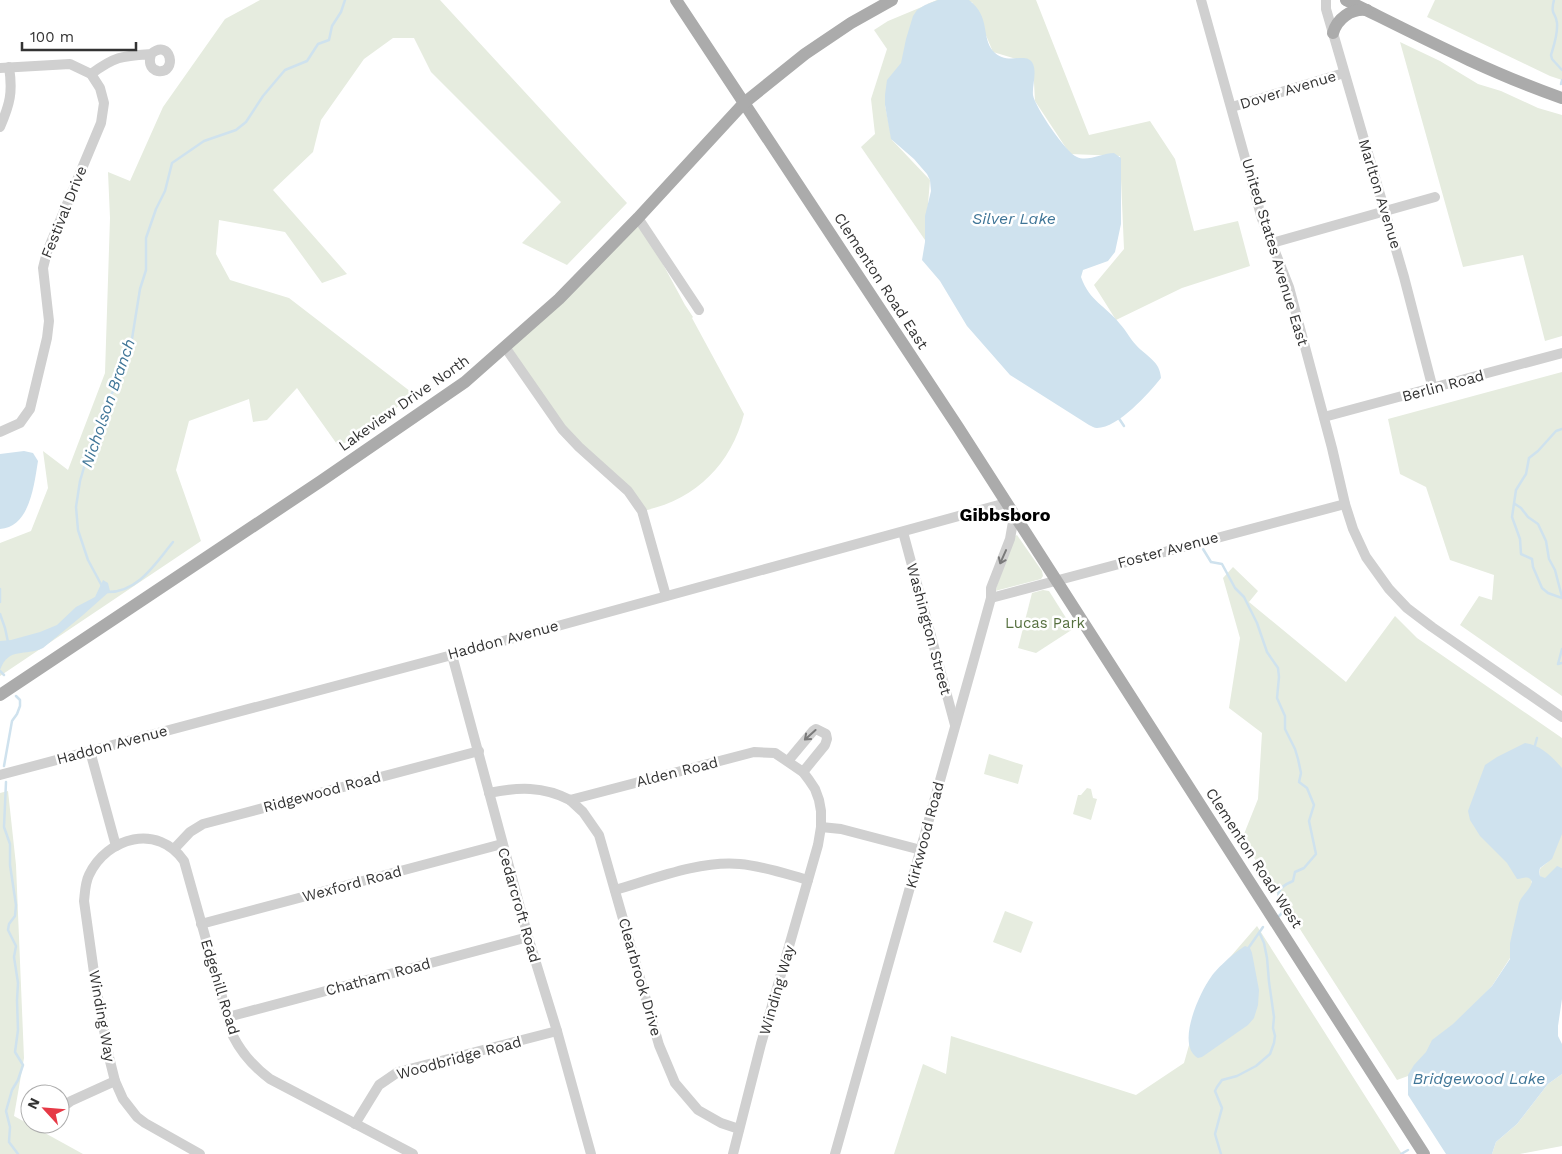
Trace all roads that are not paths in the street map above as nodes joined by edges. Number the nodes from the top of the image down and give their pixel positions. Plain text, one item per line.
1 (676, 0) edge
2 (892, 0) edge
3 (1201, 0) edge
4 (1326, 0) edge
5 (1346, 0) edge
6 (1367, 10) junction
7 (1333, 33) junction
8 (151, 54) dead end
9 (4, 68) edge
10 (1344, 73) junction
11 (91, 74) junction
12 (1562, 98) edge
13 (744, 103) junction
14 (1232, 107) junction
15 (0, 127) edge
16 (1435, 197) dead end
17 (1386, 212) junction
18 (638, 218) junction
19 (1272, 243) junction
20 (699, 310) dead end
21 (505, 347) junction
22 (1562, 353) edge
23 (1433, 389) junction
24 (1324, 417) junction
25 (0, 432) edge
26 (1006, 503) junction
27 (1345, 504) junction
28 (1014, 516) junction
29 (903, 532) junction
30 (1055, 581) junction
31 (666, 596) junction
32 (991, 598) junction
33 (452, 655) junction
34 (0, 695) edge
35 (1562, 717) edge
36 (955, 726) junction
37 (90, 751) junction
38 (478, 751) junction
39 (788, 761) junction
40 (803, 772) junction
41 (0, 774) edge
42 (489, 792) junction
43 (570, 800) junction
44 (820, 827) junction
45 (502, 844) junction
46 (116, 846) junction
47 (174, 849) junction
48 (921, 850) junction
49 (808, 880) junction
50 (615, 890) junction
51 (201, 924) junction
52 (528, 937) junction
53 (228, 1017) junction
54 (557, 1031) junction
55 (115, 1081) junction
56 (70, 1102) edge
57 (355, 1124) junction
58 (739, 1130) junction
59 (200, 1154) edge
60 (413, 1154) edge
61 (591, 1154) edge
62 (733, 1154) edge
63 (835, 1154) edge
64 (1424, 1154) edge

1 - 13 main road, Clementon Road East
2 - 13 main road, Lakeview Drive North
3 - 14 street, United States Avenue East
4 - 7 street, Marlton Avenue
5 - 6 main road
6 - 7 main road
6 - 12 main road
7 - 10 street, Marlton Avenue
8 - 11 street
9 - 11 street
9 - 15 street
10 - 14 street, Dover Avenue
10 - 17 street, Marlton Avenue
11 - 25 street, Festival Drive
13 - 18 main road, Lakeview Drive North
13 - 26 main road, Clementon Road East
14 - 19 street, United States Avenue East
16 - 17 street
17 - 19 street
17 - 23 street, Marlton Avenue
18 - 20 street
18 - 21 main road, Lakeview Drive North
19 - 24 street, United States Avenue East
21 - 31 street
21 - 34 main road, Lakeview Drive North
22 - 23 street, Berlin Road
23 - 24 street, Berlin Road
24 - 27 street, United States Avenue East
26 - 28 main road, Clementon Road East
26 - 29 street, Haddon Avenue
27 - 30 street, Foster Avenue
27 - 35 street, United States Avenue East
28 - 30 main road, Clementon Road East
28 -> 32 street, Kirkwood Road
29 - 31 street, Haddon Avenue
29 - 36 street, Washington Street
30 - 32 street, Foster Avenue
30 - 64 main road, Clementon Road West
31 - 33 street, Haddon Avenue
32 - 36 street, Kirkwood Road
33 - 37 street, Haddon Avenue
33 - 38 street, Cedarcroft Road
36 - 48 street, Kirkwood Road
37 - 41 street, Haddon Avenue
37 - 46 street
38 - 42 street, Cedarcroft Road
38 - 47 street, Ridgewood Road
39 - 40 street, Alden Road
40 -> 39 street
39 - 43 street, Alden Road
40 - 44 street, Alden Road
42 - 43 street
42 - 45 street, Cedarcroft Road
43 - 50 street, Clearbrook Drive
44 - 48 street
44 - 49 street, Winding Way
45 - 51 street, Wexford Road
45 - 52 street, Cedarcroft Road
46 - 47 street
46 - 55 street, Winding Way
47 - 51 street, Edgehill Road
48 - 63 street, Kirkwood Road
49 - 50 street
49 - 58 street, Winding Way
50 - 58 street, Clearbrook Drive
51 - 53 street, Edgehill Road
52 - 53 street, Chatham Road
52 - 54 street, Cedarcroft Road
53 - 57 street, Edgehill Road
54 - 57 street, Woodbridge Road
54 - 61 street, Cedarcroft Road
55 - 56 street
55 - 59 street, Winding Way
57 - 60 street, Edgehill Road
58 - 62 street, Winding Way

